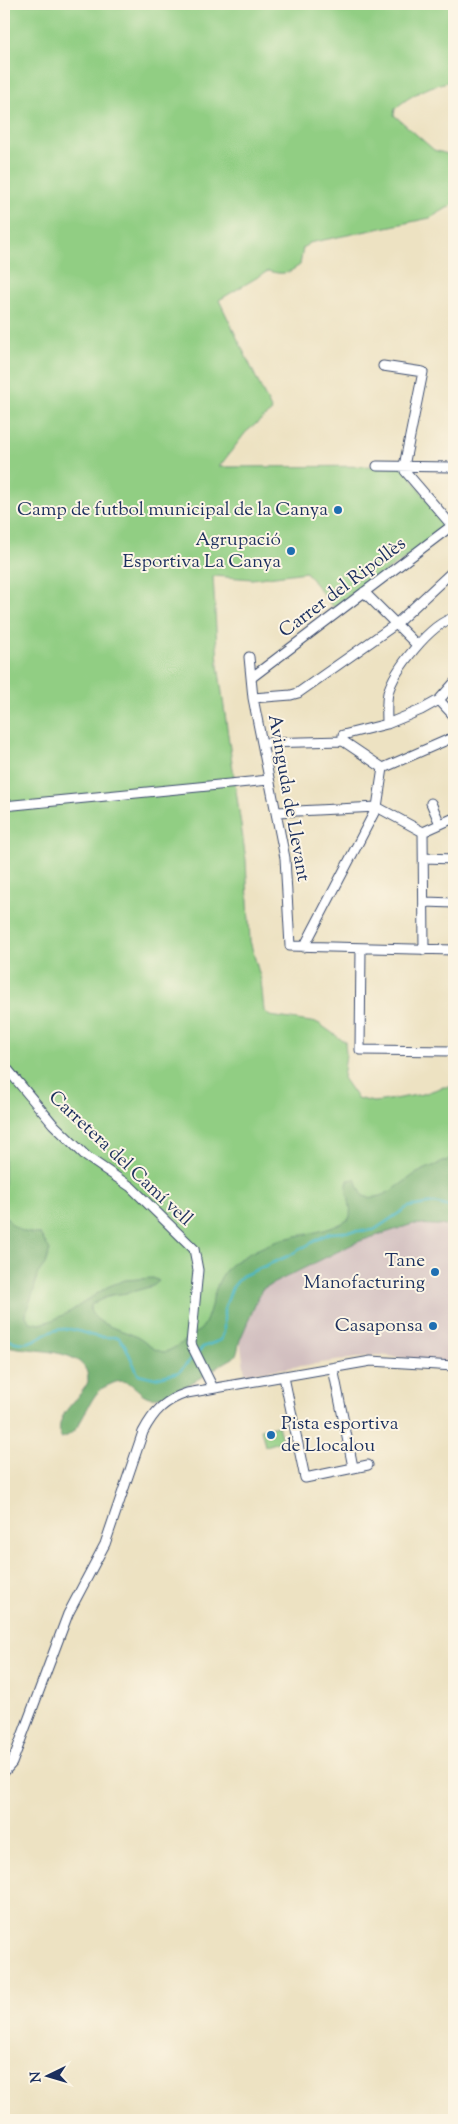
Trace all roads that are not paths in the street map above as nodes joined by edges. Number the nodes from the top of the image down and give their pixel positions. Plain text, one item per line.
1 (383, 366) dead end
2 (377, 466) dead end
3 (404, 466) junction
4 (454, 467) edge
5 (454, 526) edge
6 (454, 570) edge
7 (364, 592) junction
8 (454, 618) edge
9 (396, 624) junction
10 (417, 645) junction
11 (249, 657) dead end
12 (251, 678) junction
13 (454, 683) edge
14 (254, 698) junction
15 (439, 700) junction
16 (454, 716) edge
17 (386, 724) junction
18 (454, 737) edge
19 (343, 741) junction
20 (263, 743) junction
21 (383, 768) junction
22 (269, 780) junction
23 (431, 803) dead end
24 (4, 806) edge
25 (377, 808) junction
26 (277, 812) junction
27 (454, 818) edge
28 (440, 824) junction
29 (423, 832) junction
30 (425, 858) junction
31 (454, 858) edge
32 (425, 902) junction
33 (454, 903) edge
34 (304, 946) junction
35 (361, 948) junction
36 (424, 950) junction
37 (454, 950) edge
38 (454, 1051) edge
39 (4, 1065) edge
40 (454, 1366) edge
41 (332, 1368) junction
42 (284, 1377) junction
43 (213, 1388) junction
44 (368, 1465) dead end
45 (353, 1467) junction
46 (4, 1772) edge

1 - 3 street
2 - 3 street
3 - 4 street
3 - 5 street
5 - 7 street, Carrer del Ripollès
6 - 9 street
7 - 9 street
7 - 12 street, Carrer del Ripollès
8 - 10 street
9 - 10 street
9 - 14 street
10 - 17 street
11 - 12 street, Avinguda de Llevant
12 - 14 street, Avinguda de Llevant
13 - 15 street
14 - 20 street, Avinguda de Llevant
15 - 16 street
15 - 17 street
17 - 19 street
18 - 21 street
19 - 20 street
19 - 21 street
20 - 22 street, Avinguda de Llevant
21 - 25 street
22 - 24 street
22 - 26 street, Avinguda de Llevant
23 - 28 street
25 - 26 street
25 - 29 street
25 - 34 street
26 - 34 street, Avinguda de Llevant
27 - 28 street
28 - 29 street
29 - 30 street
30 - 31 street
30 - 32 street
32 - 33 street
32 - 36 street
34 - 35 street
35 - 36 street
35 - 38 street
36 - 37 street
39 - 43 street, Carretera del Camí vell
40 - 41 street
41 - 42 street
41 - 45 street
42 - 43 street
42 - 45 street
43 - 46 street
44 - 45 street

